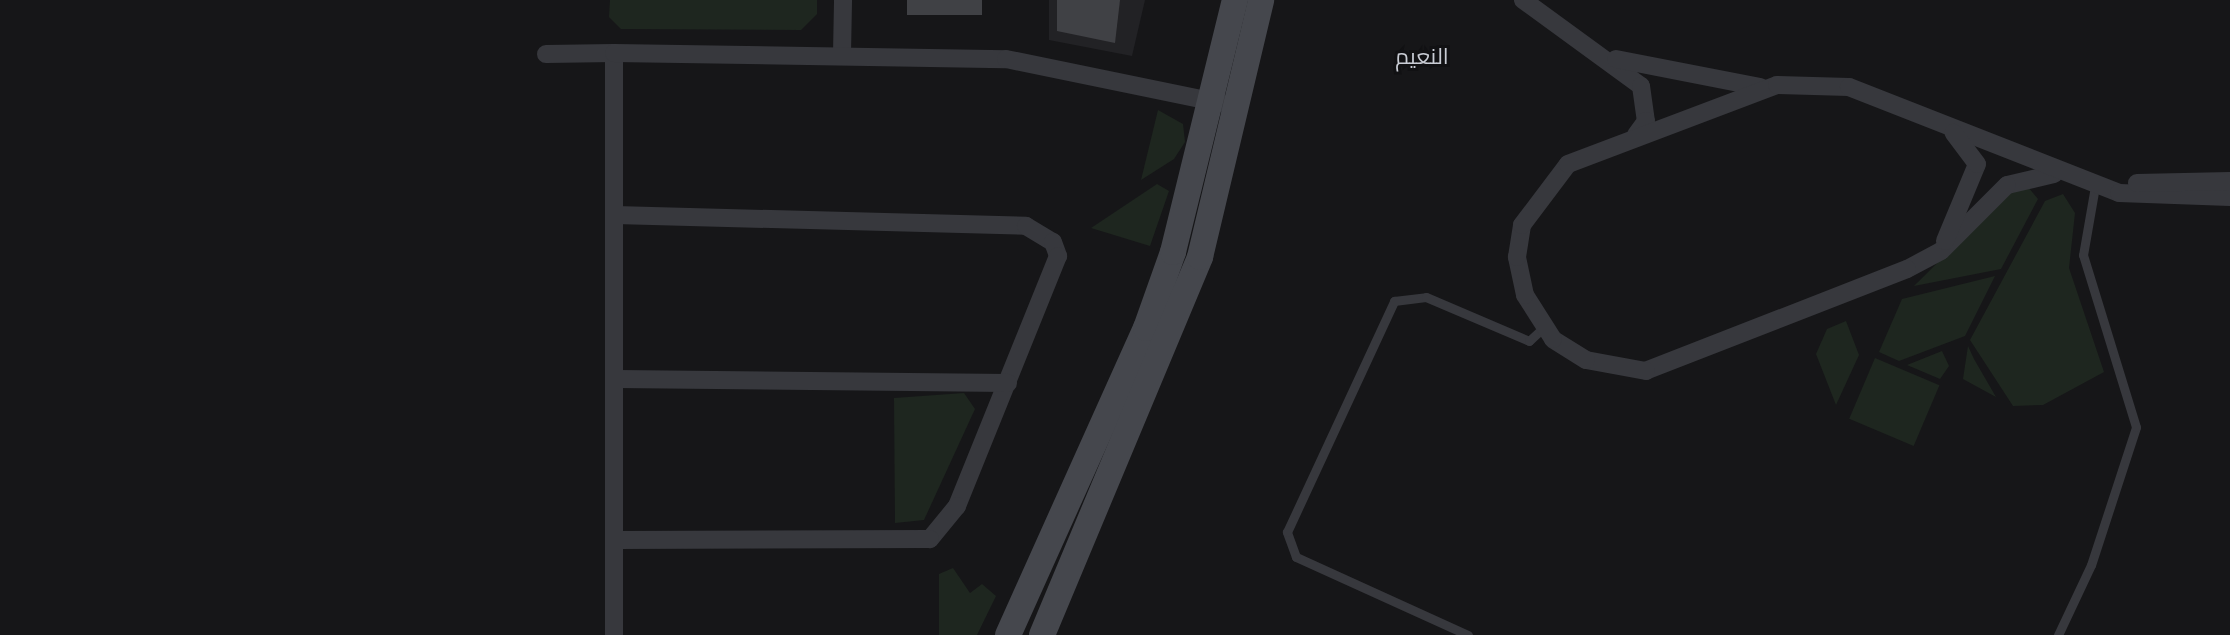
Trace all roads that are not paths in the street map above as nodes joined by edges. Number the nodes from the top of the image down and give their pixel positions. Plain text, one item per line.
1 (843, 0) edge
2 (1235, 0) edge
3 (1261, 0) edge
4 (1523, 0) edge
5 (614, 53) junction
6 (1598, 53) junction
7 (546, 54) dead end
8 (842, 54) junction
9 (1772, 87) junction
10 (1223, 103) junction
11 (1950, 130) junction
12 (1636, 135) junction
13 (2054, 174) junction
14 (2230, 181) edge
15 (2095, 186) junction
16 (2230, 197) edge
17 (615, 215) junction
18 (1941, 251) junction
19 (1545, 326) junction
20 (617, 379) junction
21 (1008, 383) junction
22 (616, 540) junction
23 (614, 635) edge
24 (1008, 635) edge
25 (1042, 635) edge
26 (1468, 635) edge
27 (2058, 635) edge

1 - 8 street
2 - 10 main road
3 - 10 main road
4 - 6 street
5 - 7 street
5 - 8 street
5 - 17 street
6 - 9 street
6 - 12 street
8 - 10 street
9 - 11 street
9 - 12 street
10 - 24 main road
10 - 25 main road
11 - 13 street
11 - 18 street
12 - 19 street
13 - 15 street
13 - 18 street
14 - 15 street
15 - 16 street
15 - 27 lane
17 - 20 street
17 - 21 street
18 - 19 street
19 - 26 lane
20 - 21 street
20 - 22 street
21 - 22 street
22 - 23 street

